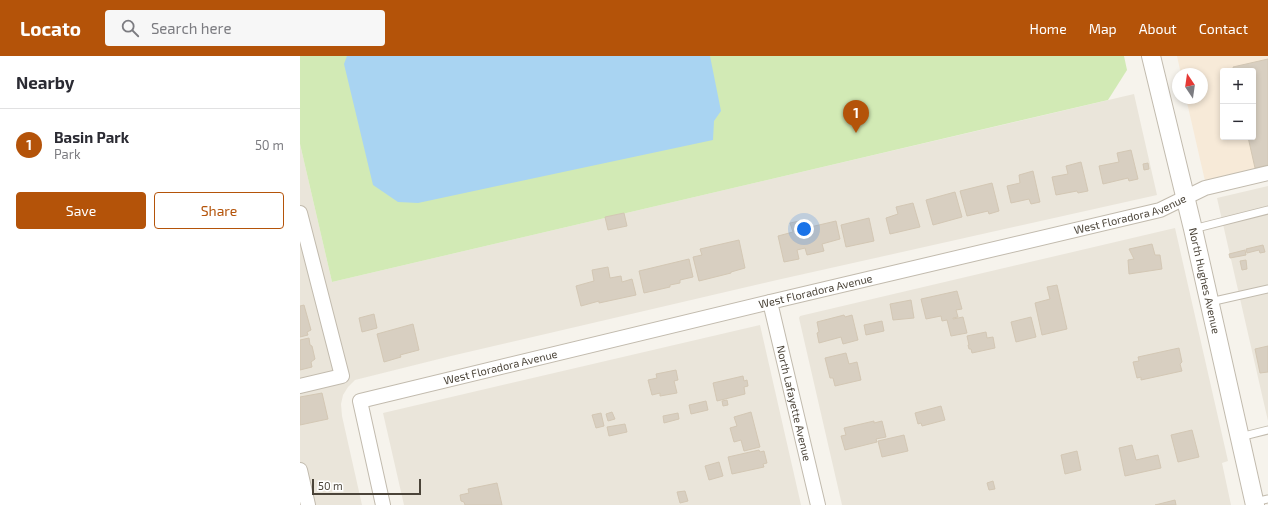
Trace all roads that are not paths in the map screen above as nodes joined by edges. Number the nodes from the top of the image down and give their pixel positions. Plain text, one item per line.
1 (1151, 56) edge
2 (1268, 173) edge
3 (1185, 198) junction
4 (1268, 210) edge
5 (300, 213) edge
6 (1193, 230) junction
7 (1268, 289) edge
8 (770, 302) junction
9 (1210, 302) junction
10 (300, 386) edge
11 (1268, 430) edge
12 (1240, 437) junction
13 (300, 470) edge
14 (1259, 502) edge
15 (308, 505) edge
16 (383, 505) edge
17 (818, 505) edge

1 - 3 street, North Hughes Avenue
2 - 3 street, West Floradora Avenue
3 - 6 street, North Hughes Avenue
3 - 8 street, West Floradora Avenue
4 - 6 lane
5 - 10 street
6 - 9 street, North Hughes Avenue
7 - 9 lane
8 - 16 street, West Floradora Avenue
8 - 17 street, North Lafayette Avenue
9 - 12 street, North Hughes Avenue
11 - 12 lane
12 - 14 street, North Hughes Avenue
13 - 15 street

